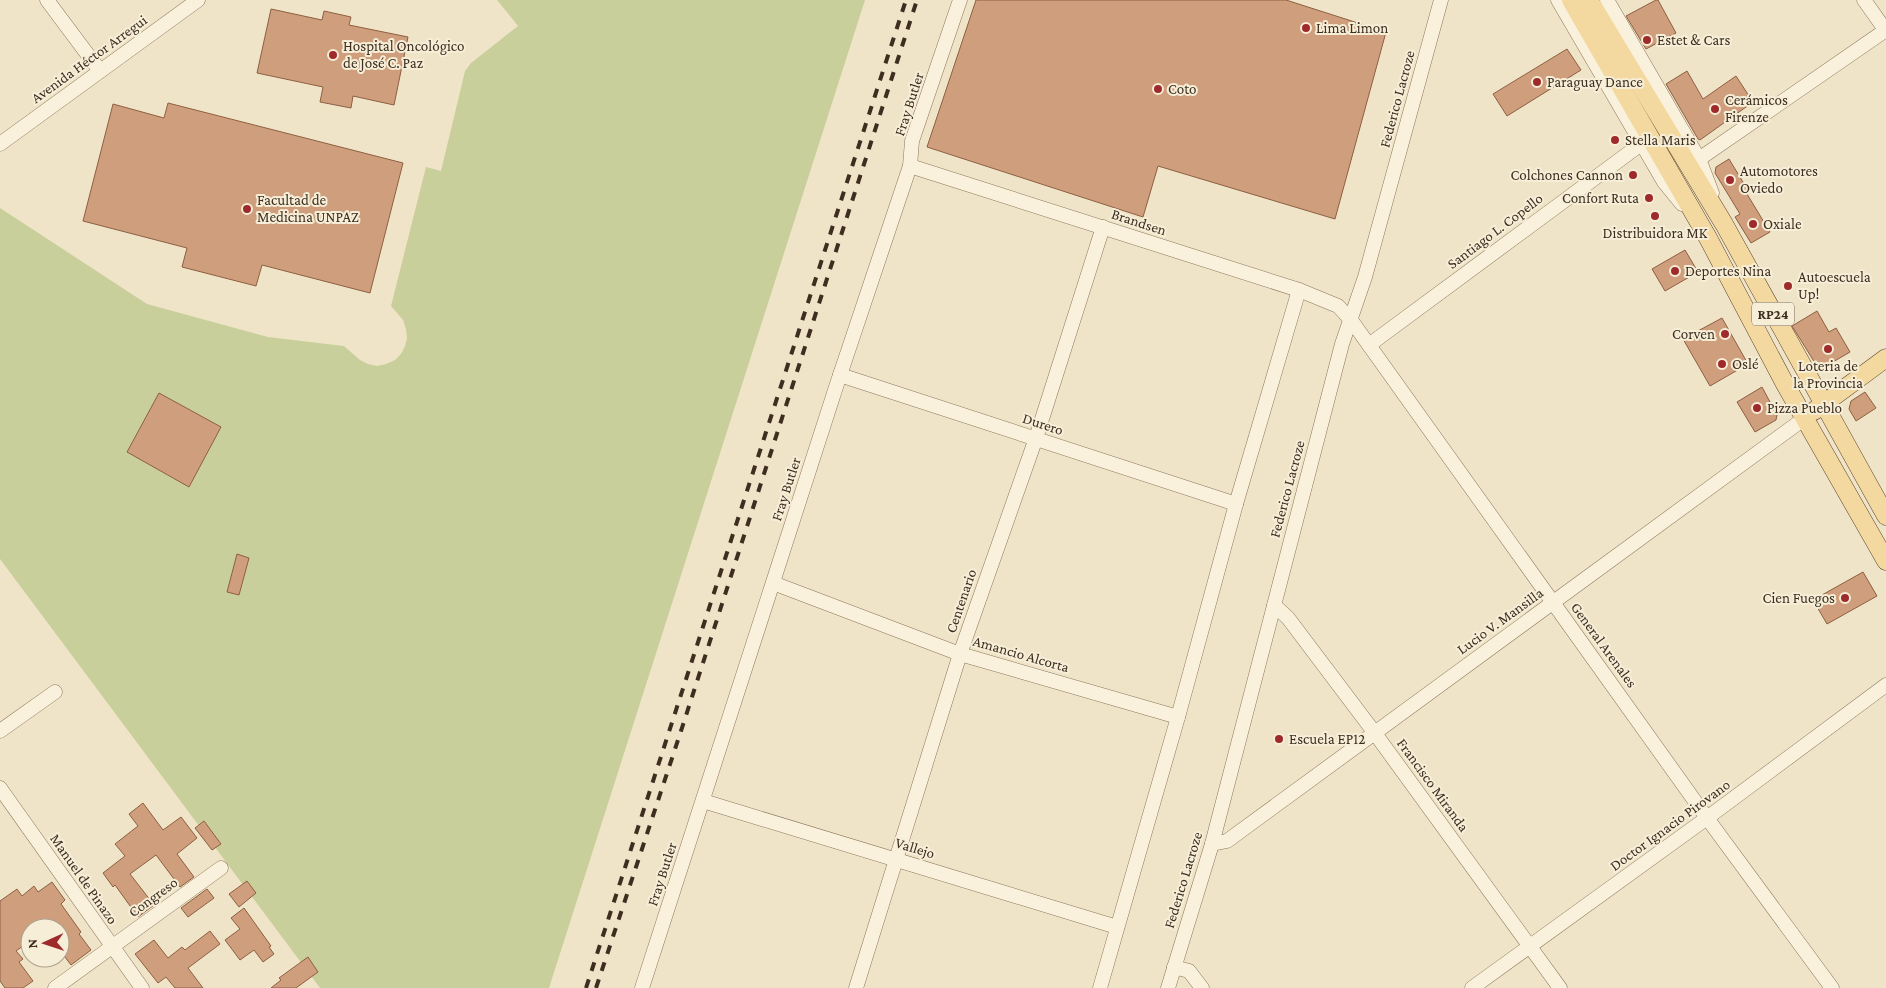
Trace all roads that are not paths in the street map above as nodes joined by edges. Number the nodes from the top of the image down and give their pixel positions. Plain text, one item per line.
1 (47, 0) edge
2 (198, 0) edge
3 (960, 0) edge
4 (1441, 0) edge
5 (1558, 0) edge
6 (1571, 0) edge
7 (1589, 0) edge
8 (1607, 0) edge
9 (1864, 0) edge
10 (1886, 30) edge
11 (100, 72) junction
12 (0, 144) edge
13 (1641, 144) junction
14 (1699, 159) junction
15 (910, 166) junction
16 (1724, 224) junction
17 (1103, 227) junction
18 (1708, 238) junction
19 (1299, 290) junction
20 (1351, 320) junction
21 (1369, 345) junction
22 (1886, 358) edge
23 (840, 375) junction
24 (1823, 404) junction
25 (1805, 418) junction
26 (1036, 438) junction
27 (1236, 504) junction
28 (1886, 516) edge
29 (1886, 561) edge
30 (773, 582) junction
31 (1553, 602) junction
32 (1274, 605) junction
33 (960, 654) junction
34 (1886, 685) edge
35 (55, 692) dead end
36 (1178, 717) junction
37 (0, 731) edge
38 (1374, 732) junction
39 (0, 788) edge
40 (703, 801) junction
41 (1708, 818) junction
42 (1212, 844) junction
43 (895, 859) junction
44 (221, 868) dead end
45 (1117, 927) junction
46 (1530, 946) junction
47 (112, 947) junction
48 (1174, 967) junction
49 (56, 988) edge
50 (142, 988) edge
51 (642, 988) edge
52 (856, 988) edge
53 (1100, 988) edge
54 (1168, 988) edge
55 (1202, 988) edge
56 (1472, 988) edge
57 (1560, 988) edge
58 (1832, 988) edge

1 - 11 street
2 - 11 street, Avenida Héctor Arregui
3 - 15 street, Fray Butler
4 - 20 street, Federico Lacroze
5 - 13 street
6 - 18 main road, RP24
7 - 16 main road, RP24
8 - 14 street
9 - 10 street
10 - 14 street
11 - 12 street, Avenida Héctor Arregui
13 - 18 street
13 - 21 street, Santiago L. Copello
14 - 16 street
15 - 17 street, Brandsen
15 - 23 street, Fray Butler
16 - 24 main road, RP24
17 - 19 street, Brandsen
17 - 26 street, Centenario
18 - 25 main road, RP24
19 - 20 street, Brandsen
19 - 27 street
20 - 21 street, General Arenales
20 - 32 street, Federico Lacroze
21 - 31 street, General Arenales
22 - 24 main road
23 - 26 street, Durero
23 - 30 street, Fray Butler
24 - 25 main road
24 - 28 main road, RP24
25 - 29 main road, RP24
25 - 31 street, Lucio V. Mansilla
26 - 27 street, Durero
26 - 33 street, Centenario
27 - 36 street
30 - 33 street, Amancio Alcorta
30 - 40 street, Fray Butler
31 - 38 street, Lucio V. Mansilla
31 - 41 street, General Arenales
32 - 38 street, Francisco Miranda
32 - 42 street, Federico Lacroze
33 - 36 street, Amancio Alcorta
33 - 43 street, Centenario
34 - 41 street, Doctor Ignacio Pirovano
35 - 37 street
36 - 45 street
38 - 42 street, Lucio V. Mansilla
38 - 46 street, Francisco Miranda
39 - 47 street, Manuel de Pinazo
40 - 43 street, Vallejo
40 - 51 street, Fray Butler
41 - 46 street, Doctor Ignacio Pirovano
41 - 58 street, General Arenales
42 - 48 street, Federico Lacroze
43 - 45 street, Vallejo
43 - 52 street, Centenario
44 - 47 street, Congreso
45 - 53 street
46 - 56 street, Doctor Ignacio Pirovano
46 - 57 street, Francisco Miranda
47 - 49 street, Congreso
47 - 50 street, Manuel de Pinazo
48 - 54 street, Federico Lacroze
48 - 55 street

